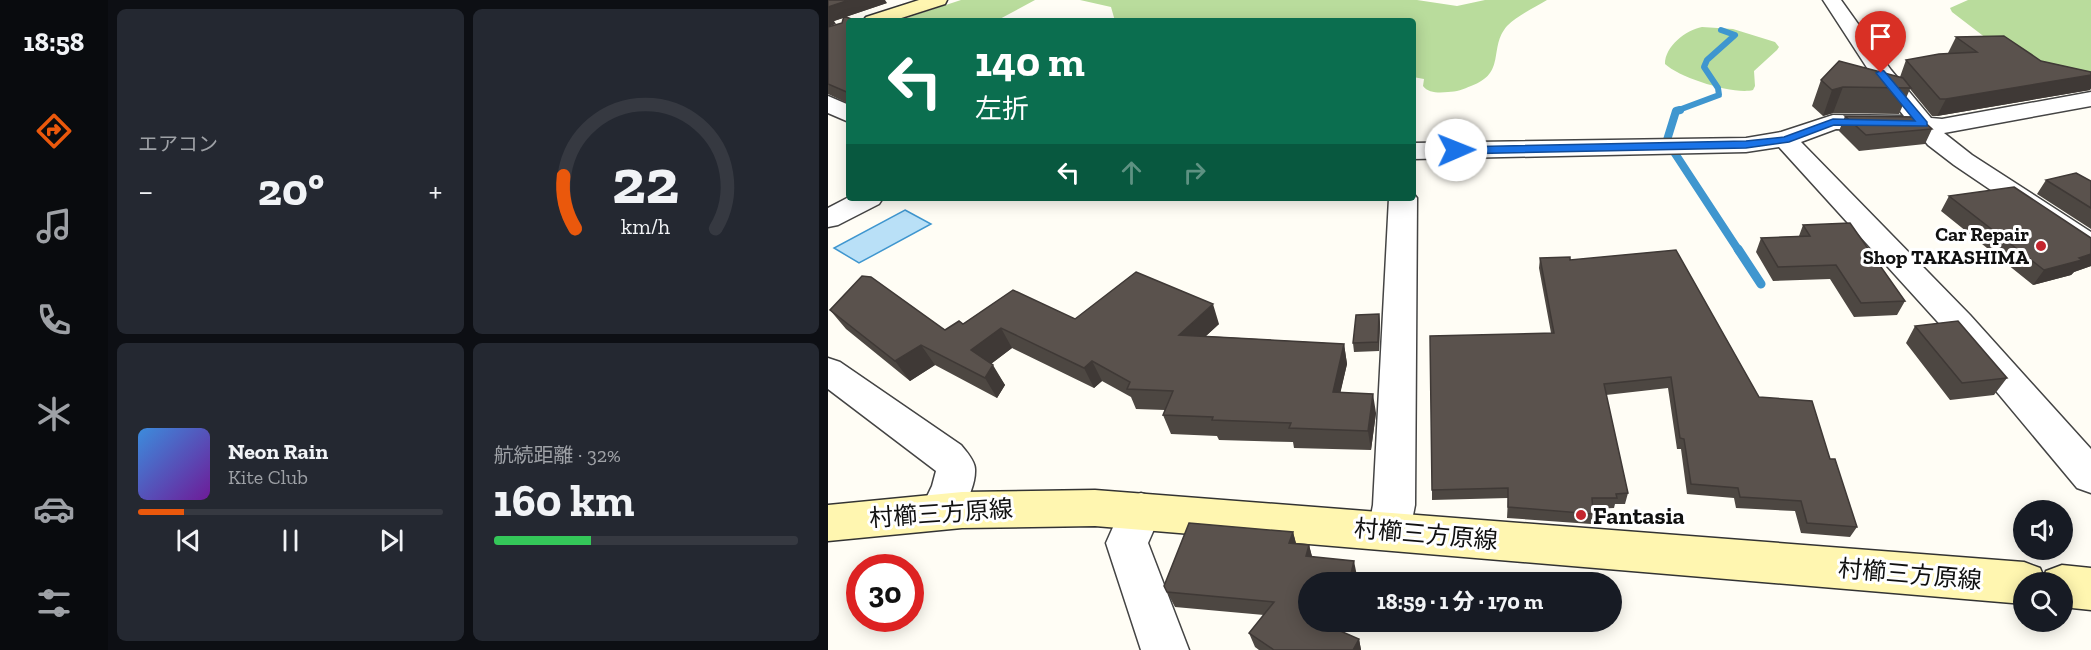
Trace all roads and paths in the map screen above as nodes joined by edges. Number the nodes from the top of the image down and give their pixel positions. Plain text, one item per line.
1 (938, 0) edge
2 (1832, 0) edge
3 (882, 18) edge
4 (2091, 99) edge
5 (828, 103) edge
6 (846, 113) edge
7 (1923, 124) junction
8 (1785, 139) junction
9 (1416, 151) edge
10 (862, 201) edge
11 (1403, 201) edge
12 (828, 219) edge
13 (2091, 245) edge
14 (828, 371) edge
15 (2091, 476) edge
16 (941, 511) junction
17 (1141, 511) junction
18 (828, 523) edge
19 (1389, 531) junction
20 (2013, 582) edge
21 (2073, 587) edge
22 (2091, 589) edge
23 (1165, 650) edge

1 - 3 main road
2 - 7 street
4 - 7 street
5 - 6 street
7 - 8 street
7 - 13 street
8 - 9 street
8 - 15 street
10 - 12 street
11 - 19 street
14 - 16 street
16 - 17 main road, 村櫛三方原線
16 - 18 main road, 村櫛三方原線
17 - 19 main road, 村櫛三方原線
17 - 23 street
19 - 20 main road, 村櫛三方原線
21 - 22 main road

